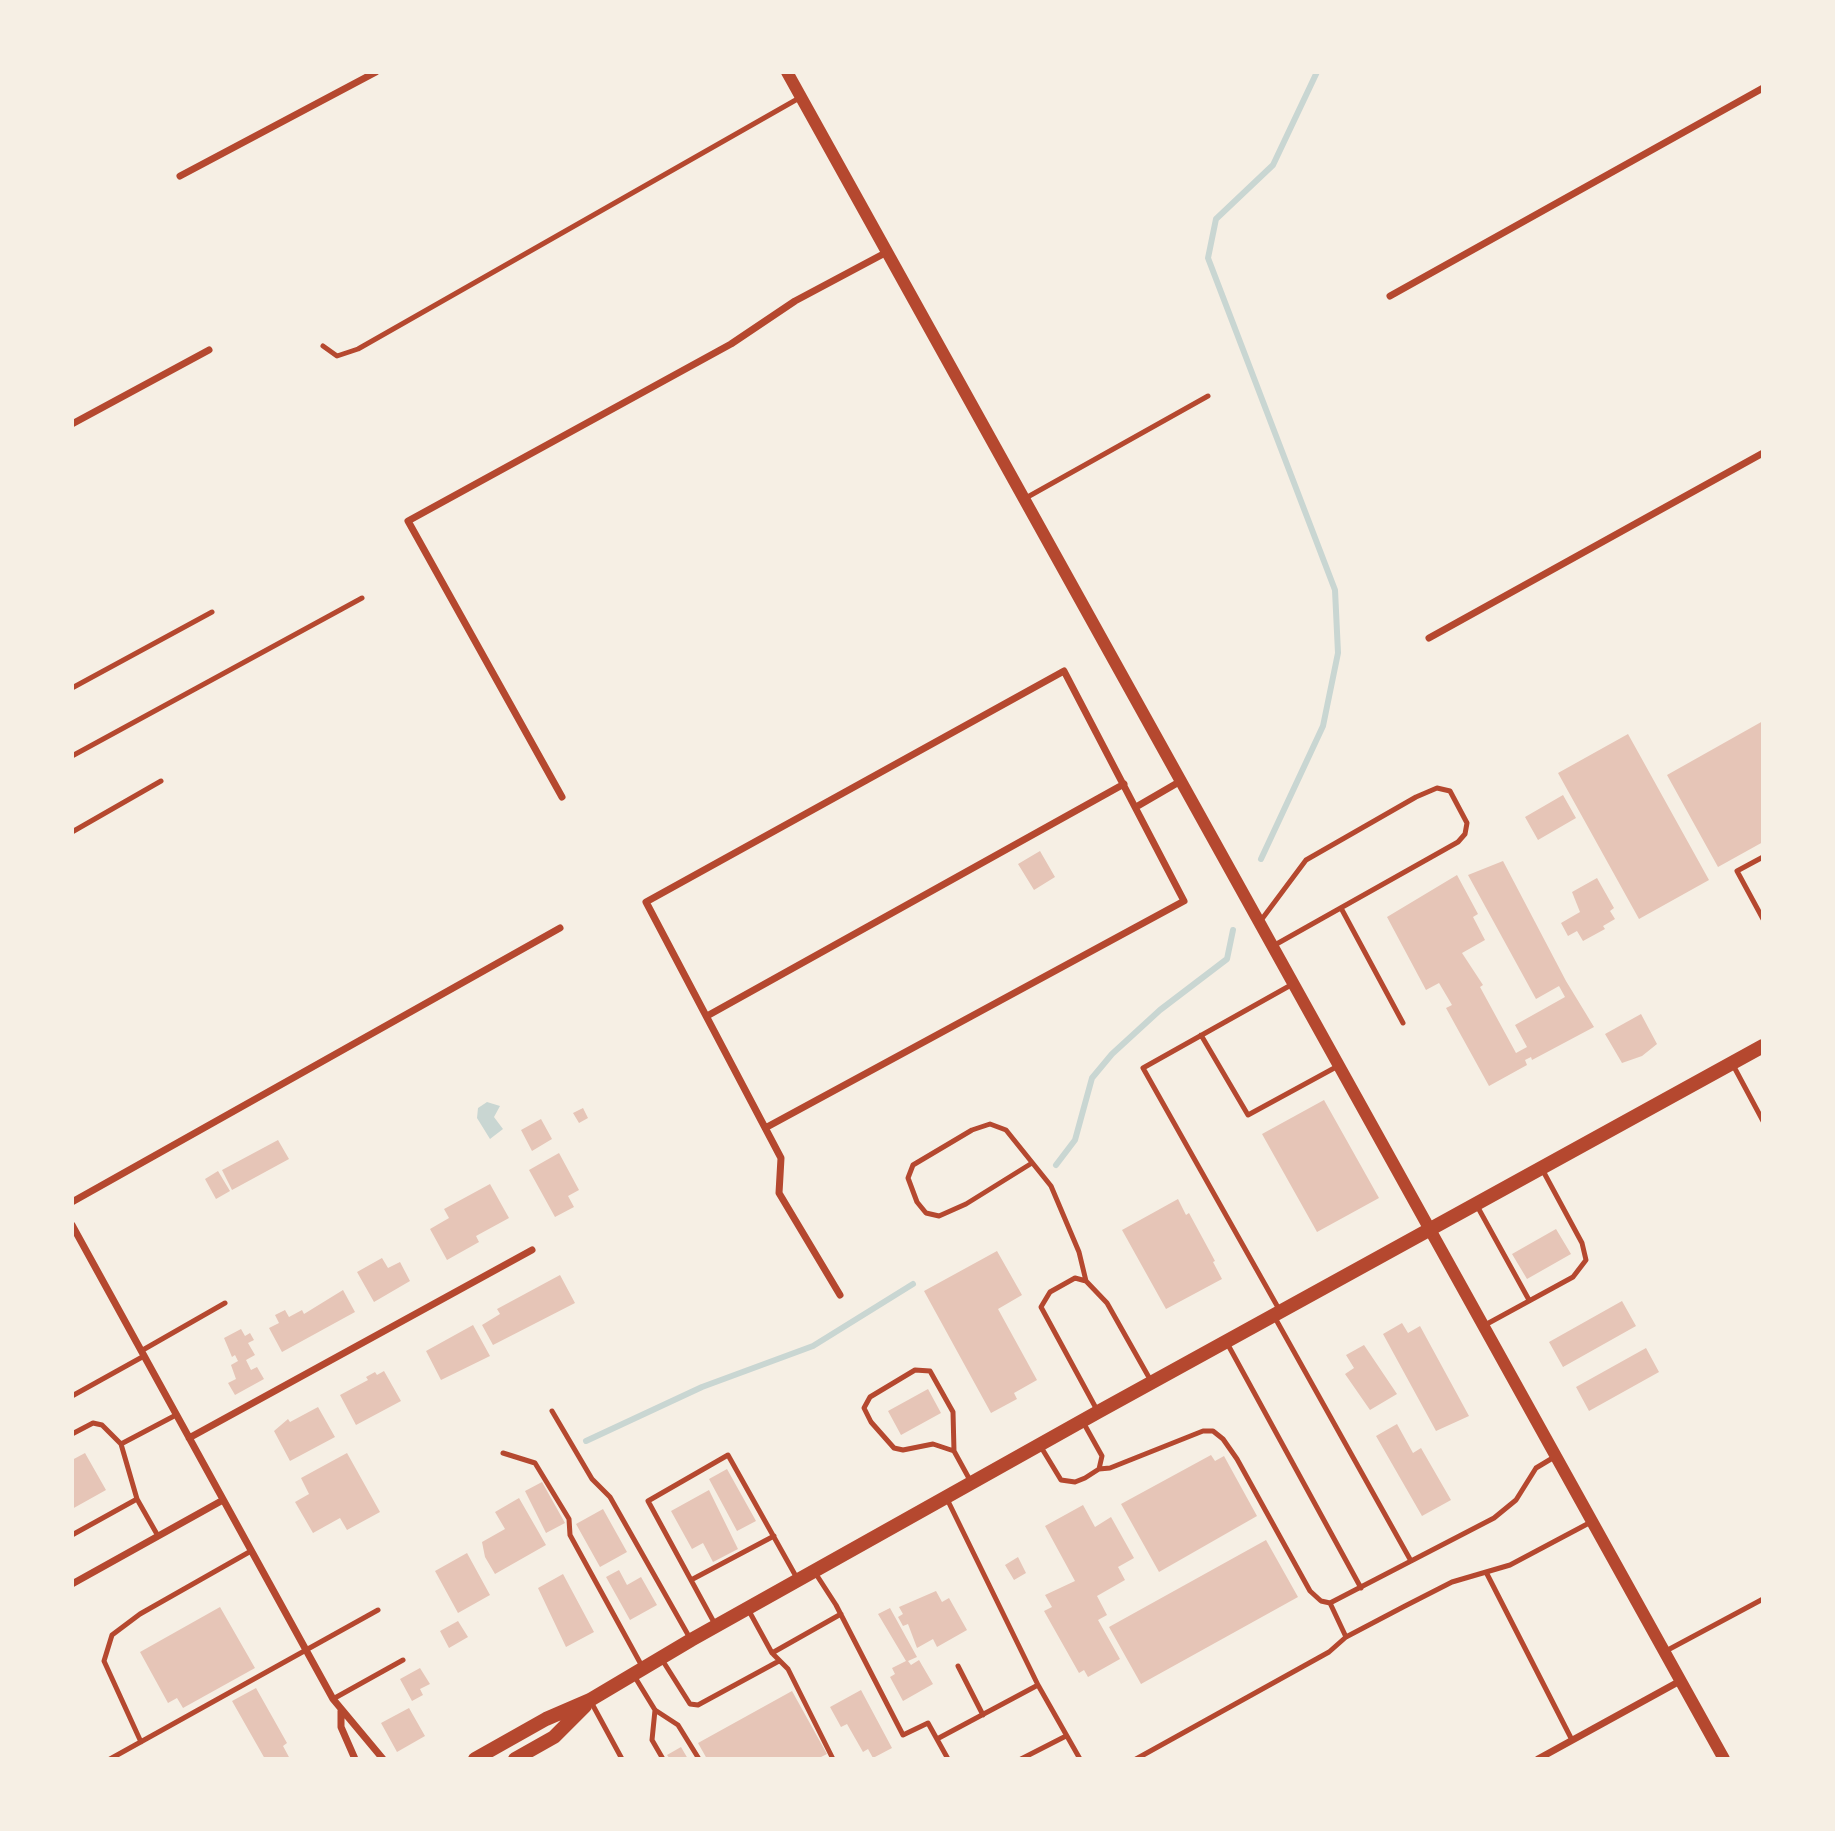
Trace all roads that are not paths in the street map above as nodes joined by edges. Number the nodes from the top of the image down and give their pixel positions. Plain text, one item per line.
1 (376, 72) edge
2 (787, 72) edge
3 (1763, 88) edge
4 (801, 97) junction
5 (180, 176) dead end
6 (887, 252) junction
7 (1390, 296) dead end
8 (323, 346) dead end
9 (209, 349) dead end
10 (1208, 396) dead end
11 (72, 424) edge
12 (1763, 453) edge
13 (1023, 499) junction
14 (362, 598) dead end
15 (212, 612) dead end
16 (1429, 638) dead end
17 (72, 688) edge
18 (72, 756) edge
19 (161, 781) dead end
20 (1179, 782) junction
21 (1124, 784) junction
22 (562, 797) dead end
23 (1136, 807) junction
24 (72, 832) edge
25 (1763, 857) edge
26 (1341, 908) junction
27 (1763, 919) edge
28 (1258, 925) junction
29 (560, 928) dead end
30 (1270, 948) junction
31 (1291, 985) junction
32 (706, 1016) junction
33 (1403, 1023) dead end
34 (1201, 1035) junction
35 (1763, 1046) edge
36 (1732, 1063) junction
37 (1338, 1066) junction
38 (1763, 1121) edge
39 (767, 1127) junction
40 (1032, 1163) junction
41 (1542, 1169) junction
42 (72, 1202) edge
43 (1476, 1204) junction
44 (72, 1225) edge
45 (1430, 1231) junction
46 (532, 1250) dead end
47 (1086, 1281) junction
48 (840, 1295) dead end
49 (1529, 1300) junction
50 (225, 1303) dead end
51 (1277, 1313) junction
52 (1485, 1325) junction
53 (1227, 1343) junction
54 (142, 1353) junction
55 (1153, 1385) junction
56 (72, 1396) edge
57 (552, 1411) dead end
58 (1098, 1412) junction
59 (176, 1415) junction
60 (1083, 1422) junction
61 (72, 1434) edge
62 (189, 1438) junction
63 (121, 1444) junction
64 (1041, 1447) junction
65 (954, 1451) junction
66 (503, 1454) dead end
67 (1556, 1456) junction
68 (1099, 1469) junction
69 (972, 1484) junction
70 (137, 1499) junction
71 (947, 1499) junction
72 (223, 1500) junction
73 (1591, 1522) junction
74 (72, 1535) edge
75 (158, 1536) junction
76 (774, 1536) junction
77 (251, 1551) junction
78 (1411, 1561) junction
79 (814, 1571) junction
80 (1486, 1572) junction
81 (691, 1580) junction
82 (799, 1580) junction
83 (72, 1584) edge
84 (1361, 1588) junction
85 (1763, 1599) edge
86 (1330, 1603) junction
87 (747, 1608) junction
88 (378, 1610) dead end
89 (841, 1614) junction
90 (716, 1626) junction
91 (1346, 1637) junction
92 (691, 1640) junction
93 (306, 1651) junction
94 (772, 1653) junction
95 (1664, 1653) junction
96 (660, 1658) junction
97 (403, 1660) dead end
98 (779, 1661) junction
99 (958, 1666) dead end
100 (638, 1671) junction
101 (1680, 1681) junction
102 (1038, 1685) junction
103 (333, 1699) junction
104 (590, 1700) junction
105 (655, 1710) junction
106 (341, 1712) junction
107 (983, 1715) junction
108 (1066, 1736) junction
109 (937, 1739) junction
110 (1572, 1740) junction
111 (141, 1742) junction
112 (110, 1759) edge
113 (355, 1759) edge
114 (383, 1759) edge
115 (475, 1759) edge
116 (515, 1759) edge
117 (622, 1759) edge
118 (663, 1759) edge
119 (699, 1759) edge
120 (833, 1759) edge
121 (948, 1759) edge
122 (1021, 1759) edge
123 (1080, 1759) edge
124 (1136, 1759) edge
125 (1538, 1759) edge
126 (1724, 1759) edge

1 - 5 street
2 - 4 street
3 - 7 street
4 - 6 street
4 - 8 lane
6 - 13 street
6 - 22 street
9 - 11 street
10 - 13 lane
12 - 16 street
13 - 20 street
14 - 18 lane
15 - 17 lane
19 - 24 lane
20 - 23 street
20 - 28 street
21 - 23 street
21 - 32 street
21 - 32 street
23 - 39 street
25 - 27 lane
26 - 28 lane
26 - 30 lane
26 - 33 lane
28 - 30 street
29 - 42 street
30 - 31 street
31 - 34 lane
31 - 37 street
32 - 39 street
34 - 37 lane
34 - 51 lane
35 - 36 main road
36 - 38 lane
36 - 41 main road
37 - 45 street
39 - 48 street
40 - 40 lane
40 - 47 lane
41 - 43 main road
41 - 49 lane
43 - 45 main road
43 - 49 lane
44 - 54 street
45 - 51 main road
45 - 52 street
46 - 62 street
47 - 55 lane
47 - 58 lane
49 - 52 lane
50 - 54 lane
51 - 53 main road
51 - 78 lane
52 - 67 street
53 - 55 main road
53 - 84 lane
54 - 56 lane
54 - 59 street
55 - 58 main road
57 - 92 lane
58 - 60 main road
59 - 62 street
59 - 63 lane
60 - 64 main road
60 - 68 lane
61 - 63 lane
62 - 72 street
63 - 70 lane
64 - 68 lane
64 - 69 main road
65 - 65 lane
65 - 69 lane
66 - 100 lane
67 - 73 street
67 - 78 lane
68 - 86 lane
69 - 71 main road
70 - 74 lane
70 - 75 lane
71 - 79 main road
71 - 102 lane
72 - 75 street
72 - 77 street
73 - 80 lane
73 - 95 street
75 - 83 street
76 - 81 lane
76 - 81 lane
76 - 82 lane
77 - 93 street
77 - 111 lane
78 - 84 lane
79 - 82 main road
79 - 89 lane
80 - 91 lane
80 - 110 lane
81 - 90 lane
82 - 87 main road
84 - 86 lane
85 - 95 lane
86 - 91 lane
87 - 90 main road
87 - 94 lane
88 - 93 lane
89 - 94 lane
89 - 109 lane
90 - 92 main road
91 - 124 lane
92 - 96 main road
93 - 103 street
93 - 111 lane
94 - 98 lane
95 - 101 street
96 - 98 lane
96 - 100 main road
97 - 103 lane
98 - 120 lane
99 - 107 lane
100 - 104 main road
100 - 105 lane
101 - 110 street
101 - 126 street
102 - 107 lane
102 - 108 lane
103 - 106 street
104 - 115 main road
104 - 116 main road
104 - 117 lane
105 - 118 lane
105 - 119 lane
106 - 113 street
106 - 114 street
107 - 109 lane
108 - 122 lane
108 - 123 lane
109 - 121 lane
110 - 125 street
111 - 112 lane

